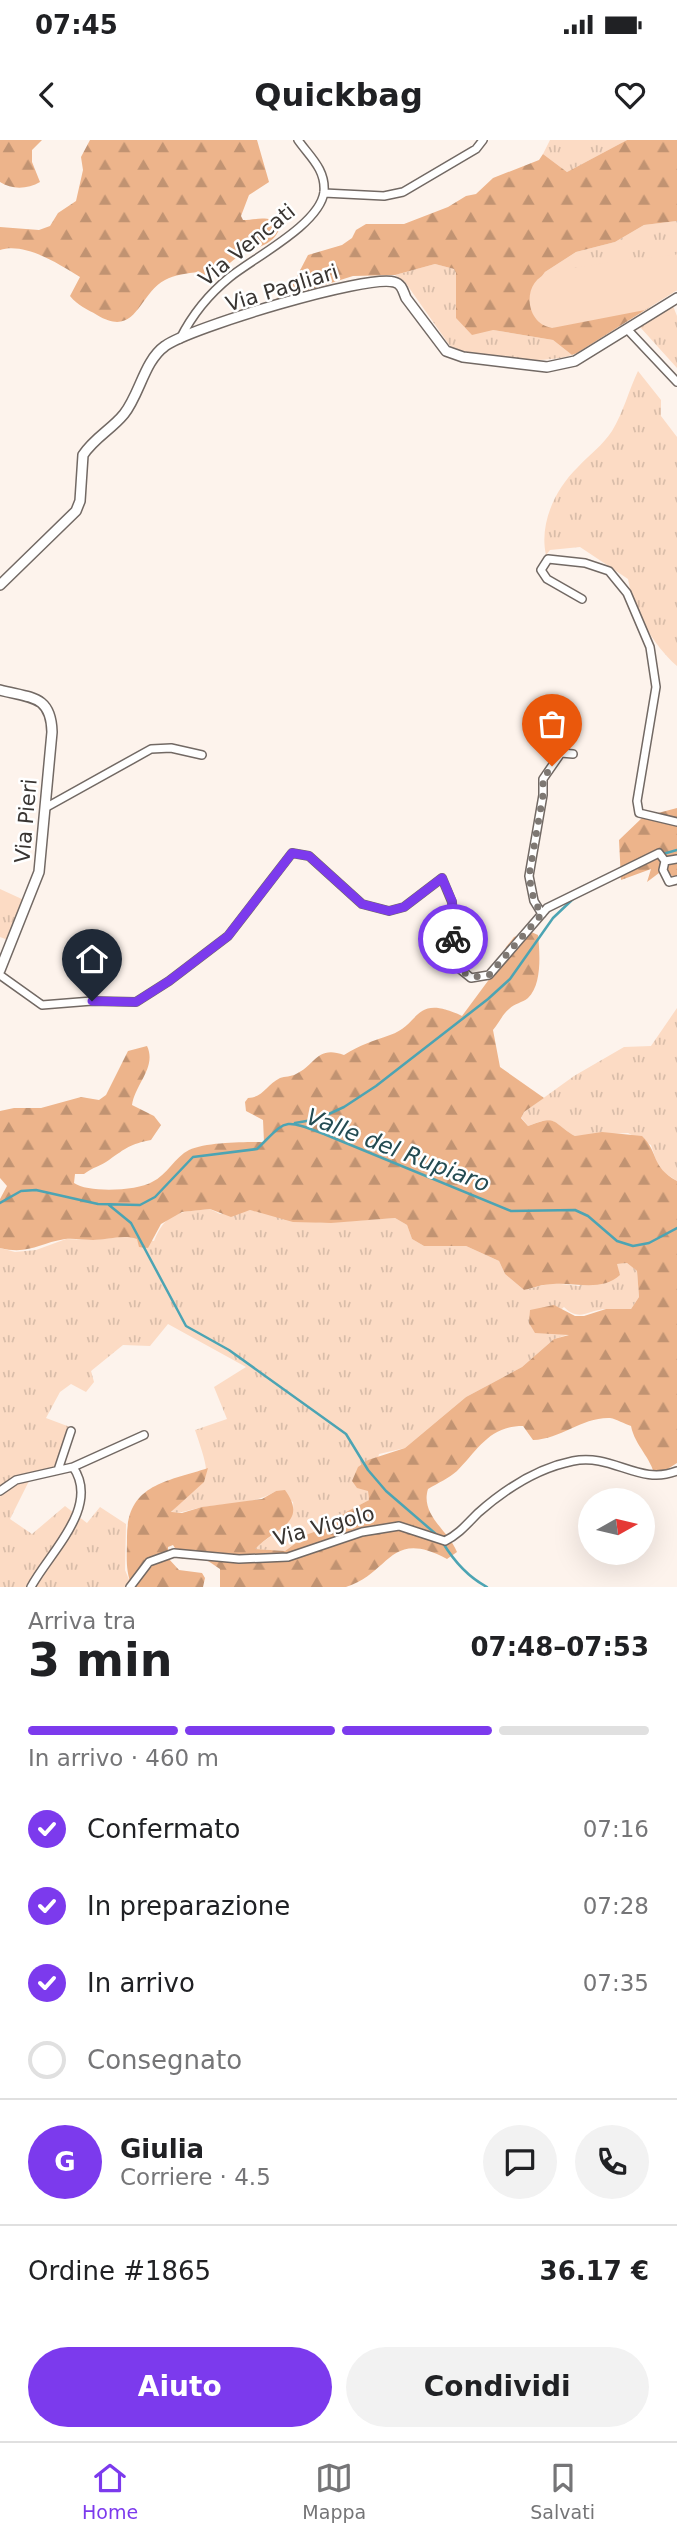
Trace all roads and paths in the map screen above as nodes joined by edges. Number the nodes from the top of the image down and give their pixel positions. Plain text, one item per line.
1 (299, 140) edge
2 (483, 140) edge
3 (324, 193) junction
4 (677, 298) edge
5 (627, 329) junction
6 (180, 340) junction
7 (677, 382) edge
8 (0, 585) edge
9 (582, 599) dead end
10 (0, 690) edge
11 (573, 754) dead end
12 (202, 755) dead end
13 (45, 808) junction
14 (677, 822) edge
15 (677, 859) edge
16 (665, 861) junction
17 (677, 880) edge
18 (542, 914) junction
19 (0, 945) edge
20 (9, 950) junction
21 (0, 973) edge
22 (71, 1431) dead end
23 (144, 1435) dead end
24 (73, 1467) junction
25 (58, 1470) junction
26 (677, 1471) edge
27 (0, 1491) edge
28 (31, 1587) edge
29 (130, 1587) edge

1 - 3 street
2 - 3 street
3 - 6 street, Via Vencati
4 - 5 street, Via Pagliari
5 - 6 street, Via Pagliari
5 - 7 street
6 - 8 street, Via Pagliari
9 - 14 street
10 - 13 street, Via Pieri
11 - 18 street
12 - 13 street
13 - 20 street, Via Pieri
15 - 16 street
16 - 17 street
16 - 18 street
18 - 21 street
19 - 20 street
20 - 21 street, Via Pieri
22 - 25 street
23 - 24 street
24 - 25 street
24 - 28 street
25 - 27 street
26 - 29 street, Via Vigolo

